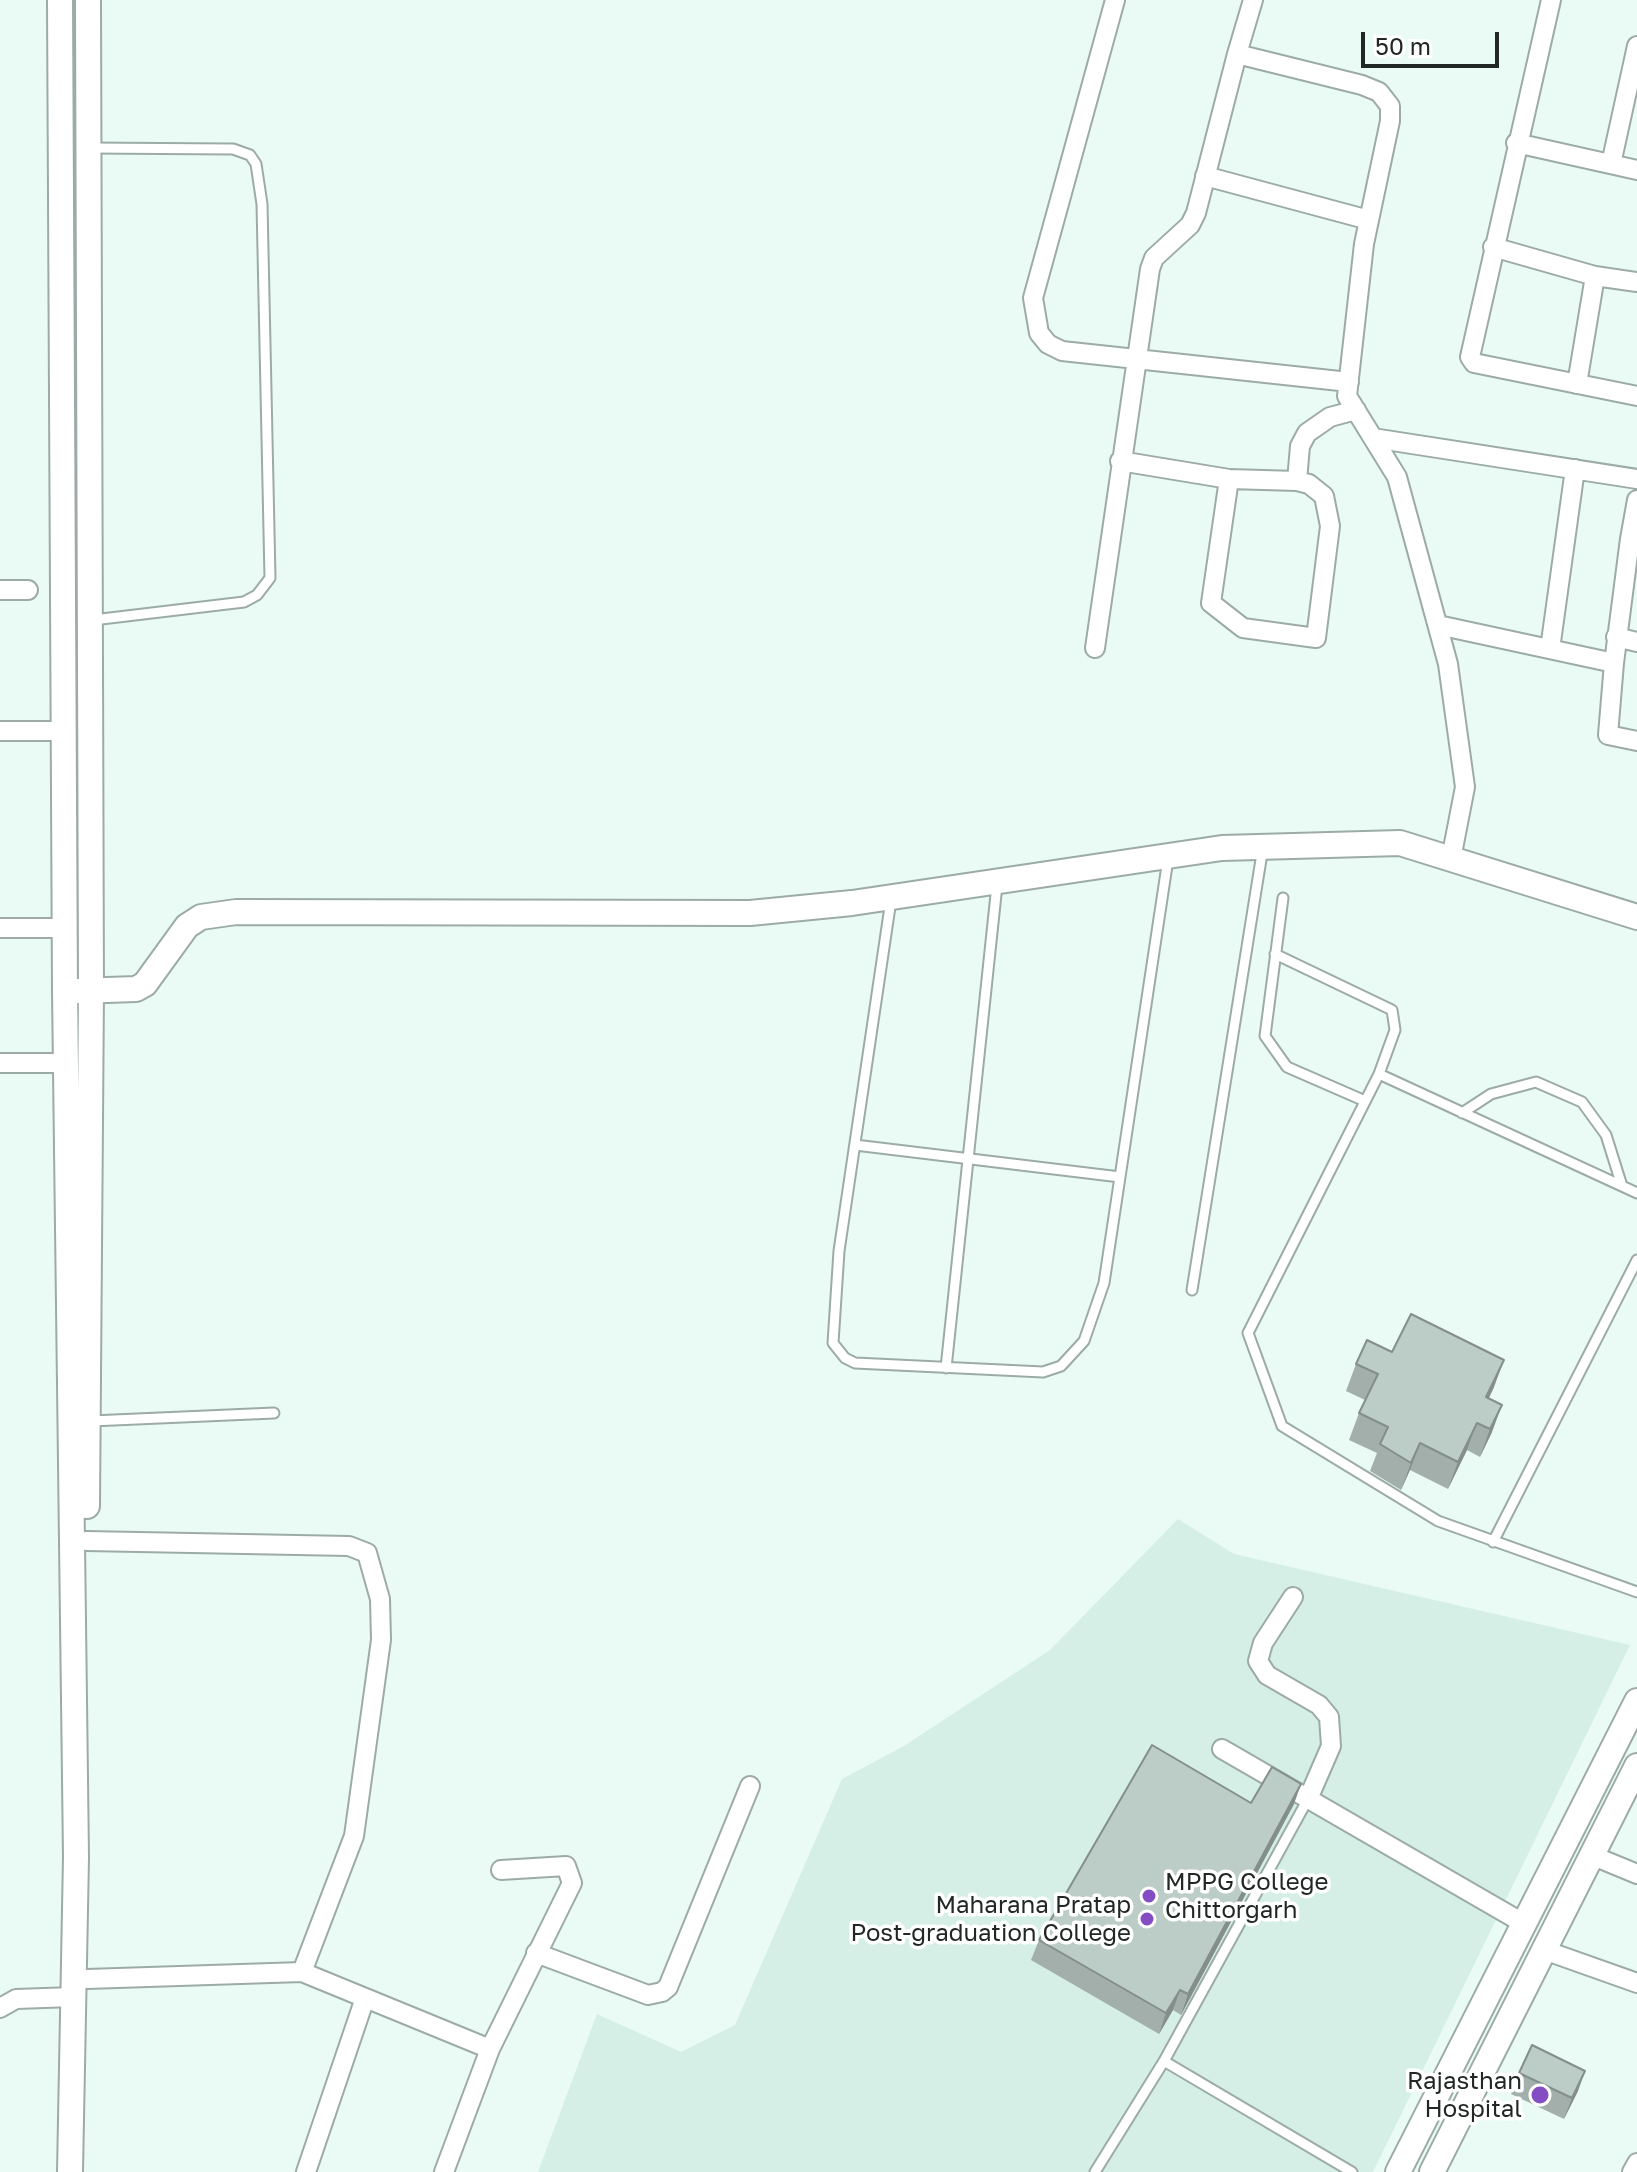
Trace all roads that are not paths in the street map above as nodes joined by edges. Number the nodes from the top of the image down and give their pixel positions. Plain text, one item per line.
1 (60, 0) edge
2 (88, 0) edge
3 (1115, 0) edge
4 (1253, 0) edge
5 (1551, 0) edge
6 (1637, 46) edge
7 (1237, 54) junction
8 (1516, 143) junction
9 (89, 148) junction
10 (1611, 164) junction
11 (1637, 170) edge
12 (1205, 176) junction
13 (1369, 220) junction
14 (1493, 247) junction
15 (1595, 276) junction
16 (1637, 282) edge
17 (1137, 356) junction
18 (1349, 382) junction
19 (1577, 384) junction
20 (1637, 396) edge
21 (1356, 410) junction
22 (1373, 438) junction
23 (1120, 461) junction
24 (1575, 469) junction
25 (1229, 479) junction
26 (1637, 479) edge
27 (1297, 481) junction
28 (1637, 500) edge
29 (1634, 539) edge
30 (0, 590) edge
31 (28, 590) dead end
32 (90, 621) junction
33 (1438, 625) junction
34 (1616, 637) junction
35 (1637, 642) edge
36 (1095, 648) dead end
37 (1550, 649) junction
38 (1614, 663) junction
39 (0, 731) edge
40 (64, 731) junction
41 (1637, 741) edge
42 (1263, 847) junction
43 (1169, 856) junction
44 (1451, 859) junction
45 (997, 881) junction
46 (891, 897) junction
47 (1283, 898) dead end
48 (1637, 917) edge
49 (0, 928) edge
50 (65, 928) junction
51 (1275, 954) junction
52 (65, 991) junction
53 (91, 991) junction
54 (0, 1063) edge
55 (66, 1063) junction
56 (1379, 1074) junction
57 (1365, 1101) junction
58 (1462, 1113) junction
59 (855, 1145) junction
60 (968, 1159) junction
61 (1120, 1177) junction
62 (1622, 1186) junction
63 (1637, 1193) edge
64 (1637, 1260) edge
65 (1192, 1290) dead end
66 (946, 1368) junction
67 (274, 1413) dead end
68 (87, 1421) junction
69 (86, 1541) junction
70 (1493, 1542) junction
71 (1637, 1592) edge
72 (1293, 1597) dead end
73 (1637, 1701) edge
74 (1222, 1749) dead end
75 (1634, 1777) edge
76 (750, 1786) dead end
77 (1308, 1799) junction
78 (1591, 1855) junction
79 (501, 1870) dead end
80 (1637, 1874) edge
81 (1523, 1923) junction
82 (1544, 1950) junction
83 (536, 1953) junction
84 (302, 1972) junction
85 (1637, 1983) edge
86 (80, 1988) junction
87 (365, 1998) junction
88 (0, 2008) edge
89 (490, 2049) junction
90 (1164, 2061) junction
91 (1637, 2163) edge
92 (70, 2172) edge
93 (84, 2172) edge
94 (306, 2172) edge
95 (444, 2172) edge
96 (1095, 2172) edge
97 (1352, 2172) edge
98 (1398, 2172) edge
99 (1432, 2172) edge
100 (1632, 2172) edge

1 - 40 main road
2 - 9 main road
3 - 17 street
4 - 7 street
5 - 8 street
6 - 10 street
7 - 12 street
7 - 13 street
8 - 10 street
8 - 14 street
9 - 32 main road
9 - 32 lane
10 - 11 street
12 - 13 street
12 - 17 street
13 - 18 street
14 - 15 street
14 - 19 street
15 - 16 street
15 - 19 street
17 - 18 street
17 - 23 street
18 - 21 street
19 - 20 street
21 - 22 street
21 - 27 street
22 - 24 street
22 - 33 street
23 - 25 street
23 - 36 street
24 - 26 street
24 - 37 street
25 - 27 street
25 - 27 street
28 - 29 street
29 - 34 street
30 - 31 street
32 - 53 main road
33 - 37 street
33 - 44 street
34 - 35 street
34 - 38 street
37 - 38 street
38 - 41 street
39 - 40 street
40 - 50 main road
42 - 43 main road
42 - 44 main road
42 - 65 lane
43 - 45 main road
43 - 61 lane
44 - 48 main road
45 - 46 main road
45 - 60 lane
46 - 53 main road
46 - 59 lane
47 - 51 lane
49 - 50 street
50 - 52 main road
51 - 56 lane
51 - 57 lane
52 - 53 main road
52 - 55 main road
53 - 68 main road
54 - 55 street
55 - 86 main road
56 - 57 lane
56 - 58 lane
57 - 70 lane
58 - 62 lane
58 - 62 lane
59 - 60 lane
59 - 66 lane
60 - 61 lane
60 - 66 lane
61 - 66 lane
62 - 63 lane
64 - 70 lane
67 - 68 lane
68 - 69 main road
69 - 84 street
69 - 86 main road
70 - 71 lane
72 - 77 street
73 - 81 main road
74 - 77 street
75 - 78 main road
76 - 83 street
77 - 81 street
77 - 90 lane
78 - 80 street
78 - 82 main road
79 - 83 street
81 - 98 main road
82 - 85 street
82 - 99 main road
83 - 89 street
84 - 86 street
84 - 87 street
86 - 88 street
86 - 92 main road
86 - 93 main road
87 - 89 street
87 - 94 street
89 - 95 street
90 - 96 lane
90 - 97 lane
91 - 100 street

